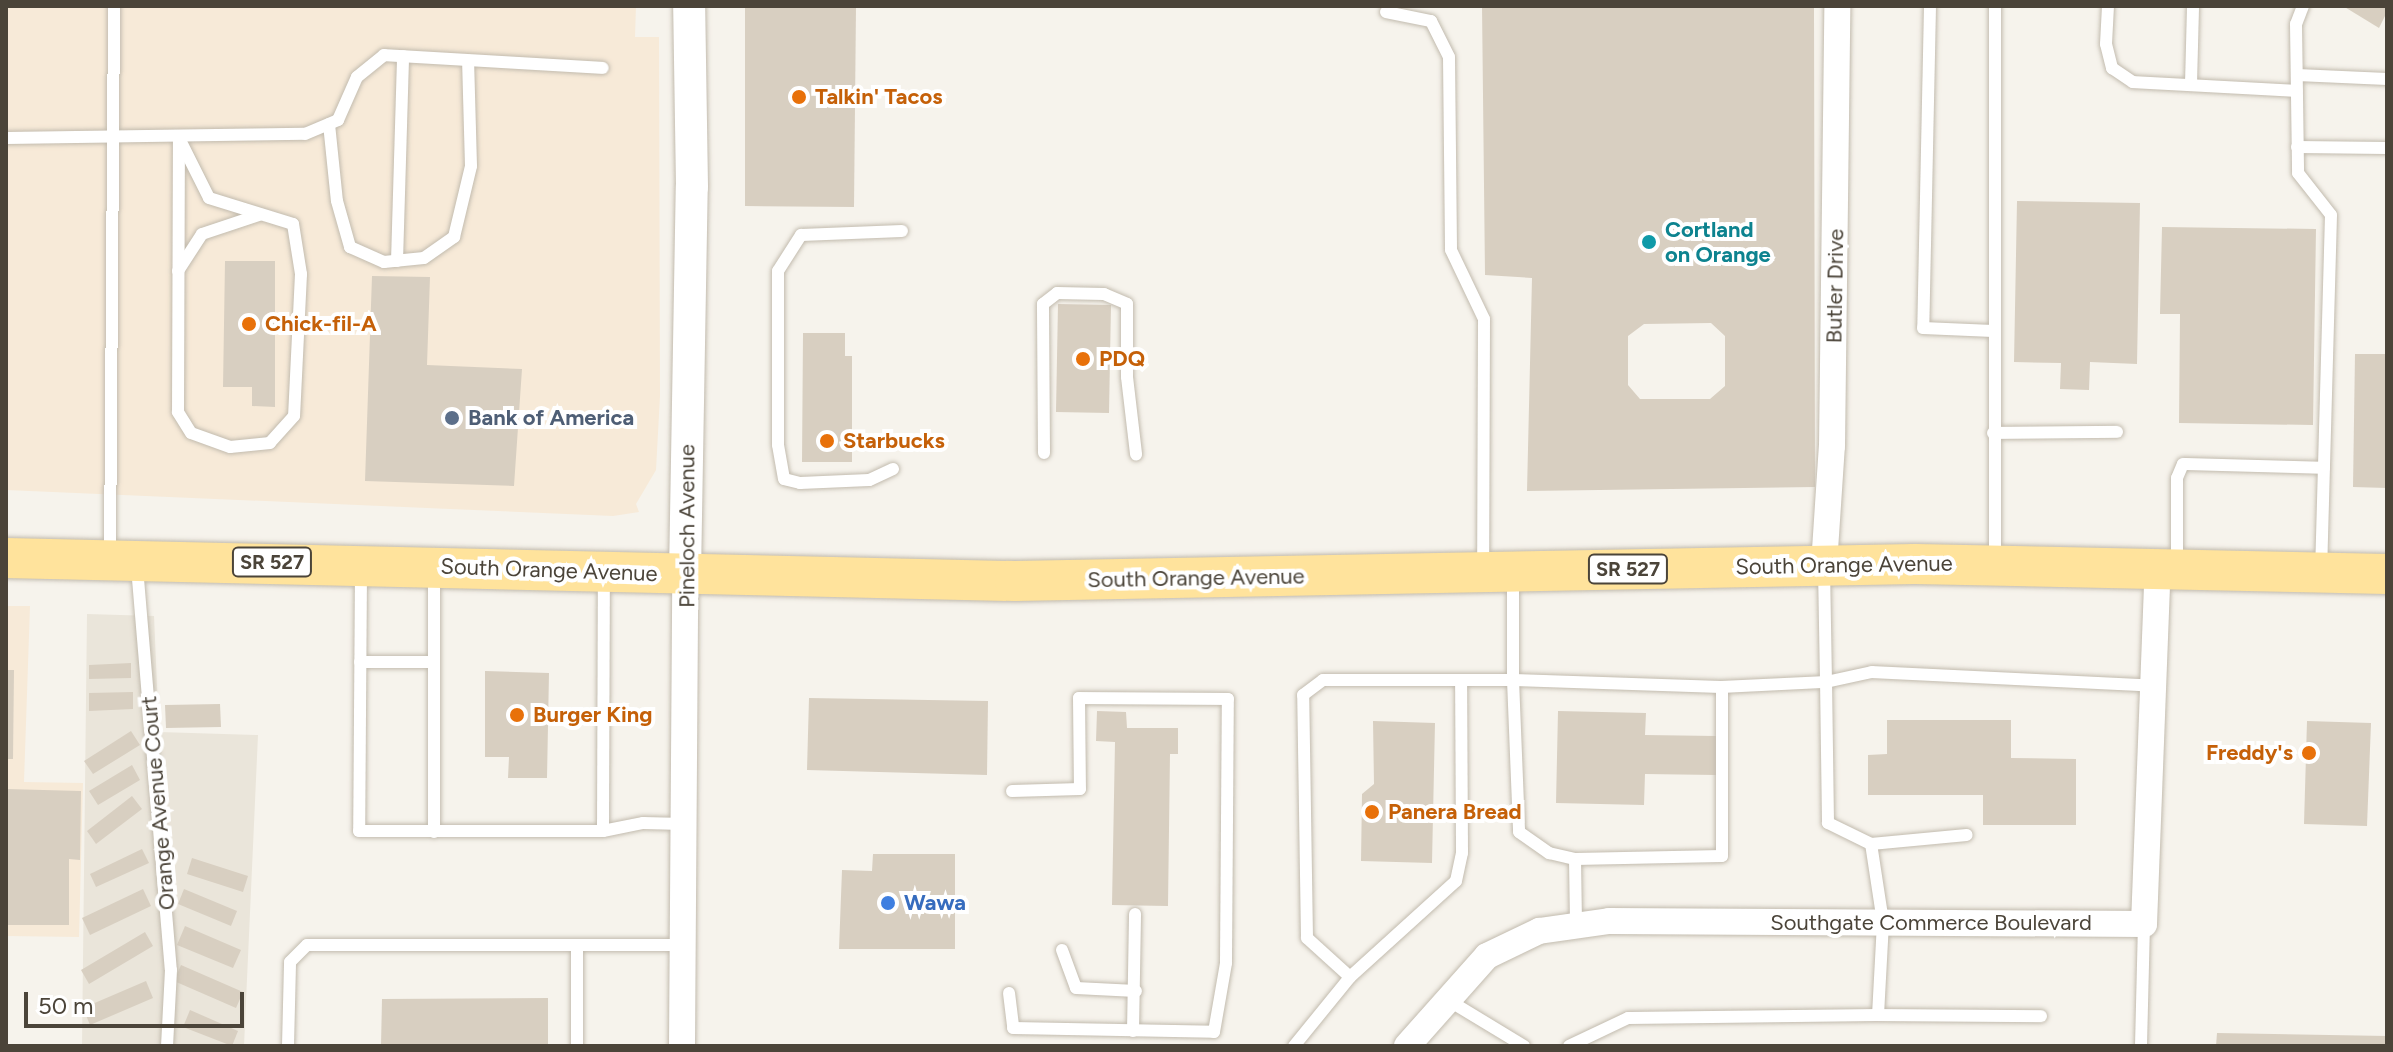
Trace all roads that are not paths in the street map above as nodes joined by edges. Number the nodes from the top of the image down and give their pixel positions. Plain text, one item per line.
1 (114, 6) edge
2 (689, 6) edge
3 (1837, 6) edge
4 (1930, 6) edge
5 (1995, 6) edge
6 (2108, 6) edge
7 (2193, 6) edge
8 (2303, 6) edge
9 (1386, 12) dead end
10 (403, 56) junction
11 (468, 61) junction
12 (603, 68) dead end
13 (2297, 75) junction
14 (2387, 79) edge
15 (2191, 84) junction
16 (2297, 91) junction
17 (329, 124) junction
18 (6, 138) edge
19 (179, 138) junction
20 (116, 140) junction
21 (2297, 147) junction
22 (2387, 148) edge
23 (262, 214) junction
24 (902, 231) dead end
25 (397, 261) junction
26 (178, 271) junction
27 (1993, 331) junction
28 (2117, 432) dead end
29 (1993, 433) junction
30 (1044, 453) dead end
31 (1136, 454) dead end
32 (2324, 468) junction
33 (893, 469) dead end
34 (6, 558) edge
35 (123, 560) junction
36 (361, 564) junction
37 (1995, 564) junction
38 (1824, 565) junction
39 (434, 566) junction
40 (2167, 567) junction
41 (605, 571) junction
42 (1498, 571) junction
43 (2321, 572) junction
44 (685, 574) junction
45 (2387, 574) edge
46 (360, 662) junction
47 (434, 662) junction
48 (1461, 680) junction
49 (1513, 680) junction
50 (1826, 682) junction
51 (2154, 686) junction
52 (1722, 687) junction
53 (1012, 791) dead end
54 (686, 824) junction
55 (603, 831) junction
56 (434, 832) junction
57 (1967, 835) dead end
58 (1871, 844) junction
59 (1575, 859) junction
60 (1135, 914) dead end
61 (1883, 922) junction
62 (2144, 924) junction
63 (1576, 926) junction
64 (577, 945) junction
65 (684, 945) junction
66 (1062, 950) dead end
67 (1350, 977) junction
68 (1136, 991) junction
69 (1009, 993) dead end
70 (1448, 1000) junction
71 (1878, 1015) junction
72 (2041, 1016) dead end
73 (1133, 1031) junction
74 (167, 1046) edge
75 (288, 1046) edge
76 (577, 1046) edge
77 (682, 1046) edge
78 (1294, 1046) edge
79 (1407, 1046) edge
80 (1524, 1046) edge
81 (1569, 1046) edge
82 (2141, 1046) edge

1 - 20 lane, Orange Avenue Court
2 - 44 street, Pineloch Avenue
3 - 38 street, Butler Drive
4 - 27 lane
5 - 27 lane
6 - 15 lane
7 - 15 lane
8 - 13 lane
9 - 42 lane
10 - 11 lane
10 - 17 lane
10 - 25 lane
11 - 12 lane
11 - 25 lane
13 - 14 lane
13 - 16 lane
15 - 16 lane
16 - 21 lane
17 - 19 lane
17 - 25 lane
18 - 20 lane
19 - 20 lane
19 - 23 lane
19 - 26 lane
20 - 35 lane, Orange Avenue Court
21 - 22 lane
21 - 32 lane
23 - 26 lane
23 - 26 lane
24 - 33 lane
27 - 29 lane
28 - 29 lane
29 - 37 lane
30 - 31 lane
32 - 40 lane
32 - 43 lane
34 - 35 main road, South Orange Avenue / SR 527
35 - 36 main road, South Orange Avenue / SR 527
35 - 74 lane, Orange Avenue Court
36 - 39 main road, South Orange Avenue / SR 527
36 - 46 lane
37 - 38 main road, South Orange Avenue / SR 527
37 - 40 main road, South Orange Avenue / SR 527
38 - 42 main road, South Orange Avenue / SR 527
38 - 50 lane
39 - 41 main road, South Orange Avenue / SR 527
39 - 47 lane
40 - 43 main road, South Orange Avenue / SR 527
40 - 51 street
41 - 44 main road, South Orange Avenue / SR 527
41 - 55 lane
42 - 44 main road, South Orange Avenue / SR 527
42 - 49 lane
43 - 45 main road, South Orange Avenue / SR 527
44 - 54 street, Pineloch Avenue
46 - 47 lane
46 - 56 lane
47 - 56 lane
48 - 49 lane
48 - 67 lane
48 - 67 lane
49 - 52 lane
49 - 59 lane
50 - 51 lane
50 - 52 lane
50 - 58 lane
51 - 62 street
52 - 59 lane
53 - 73 lane
54 - 55 lane
54 - 65 street, Pineloch Avenue
55 - 56 lane
57 - 58 lane
58 - 61 lane
59 - 63 lane
60 - 68 lane
61 - 62 street, Southgate Commerce Boulevard
61 - 63 street, Southgate Commerce Boulevard
61 - 71 lane
62 - 82 lane
63 - 70 street, Southgate Commerce Boulevard
64 - 65 lane
64 - 75 lane
64 - 76 lane
65 - 77 street, Pineloch Avenue
66 - 68 lane
67 - 78 lane
68 - 73 lane
69 - 73 lane
70 - 79 street, Southgate Commerce Boulevard
70 - 80 lane
71 - 72 lane
71 - 81 lane

